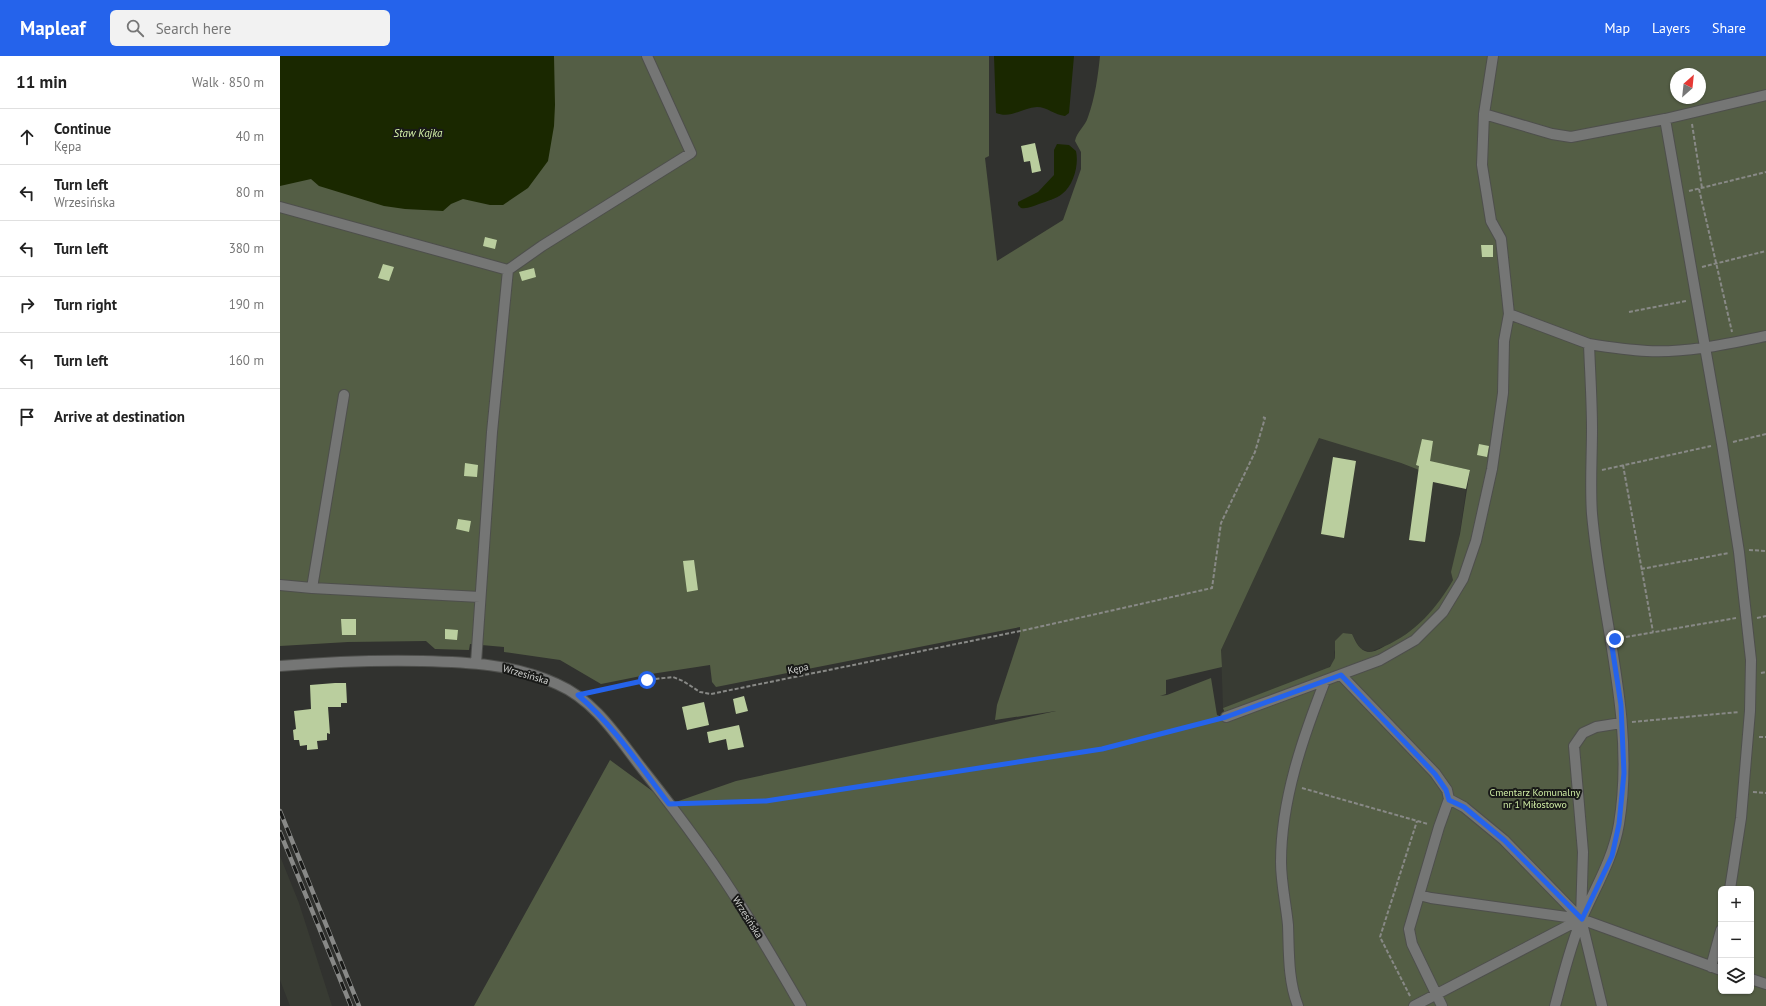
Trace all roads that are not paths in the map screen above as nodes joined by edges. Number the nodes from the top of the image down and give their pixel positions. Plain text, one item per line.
1 (647, 56) edge
2 (1493, 56) edge
3 (1766, 95) edge
4 (1484, 114) junction
5 (1665, 119) junction
6 (280, 207) edge
7 (508, 270) junction
8 (1509, 314) junction
9 (1766, 336) edge
10 (1589, 344) junction
11 (1705, 347) junction
12 (344, 395) dead end
13 (280, 584) edge
14 (312, 588) junction
15 (480, 597) junction
16 (476, 663) junction
17 (280, 666) edge
18 (1341, 675) junction
19 (1325, 680) junction
20 (1226, 717) road end
21 (1621, 723) junction
22 (1449, 800) junction
23 (1730, 886) edge
24 (1419, 895) junction
25 (1582, 919) junction
26 (1718, 941) edge
27 (1711, 967) junction
28 (1718, 969) edge
29 (1754, 980) edge
30 (1766, 984) edge
31 (1436, 995) junction
32 (801, 1006) edge
33 (1298, 1006) edge
34 (1414, 1006) edge
35 (1442, 1006) edge
36 (1555, 1006) edge
37 (1602, 1006) edge

1 - 7 street
2 - 4 street
3 - 5 street
4 - 5 street
4 - 8 street
5 - 11 street
6 - 7 street
7 - 15 street
8 - 10 street
8 - 18 street
9 - 11 street
10 - 11 street
10 - 21 street
11 - 23 street
12 - 14 street
13 - 14 street
14 - 15 street
15 - 16 street
16 - 17 street, Wrzesińska
16 - 32 street, Wrzesińska
18 - 19 street
18 - 22 street
19 - 20 street
19 - 33 street
21 - 25 street
21 - 25 street
22 - 24 street
22 - 25 street
24 - 25 street
24 - 31 street
25 - 27 street
25 - 31 street
25 - 36 street
25 - 37 street
26 - 27 street
27 - 28 street
29 - 30 street
31 - 34 street
31 - 35 street

